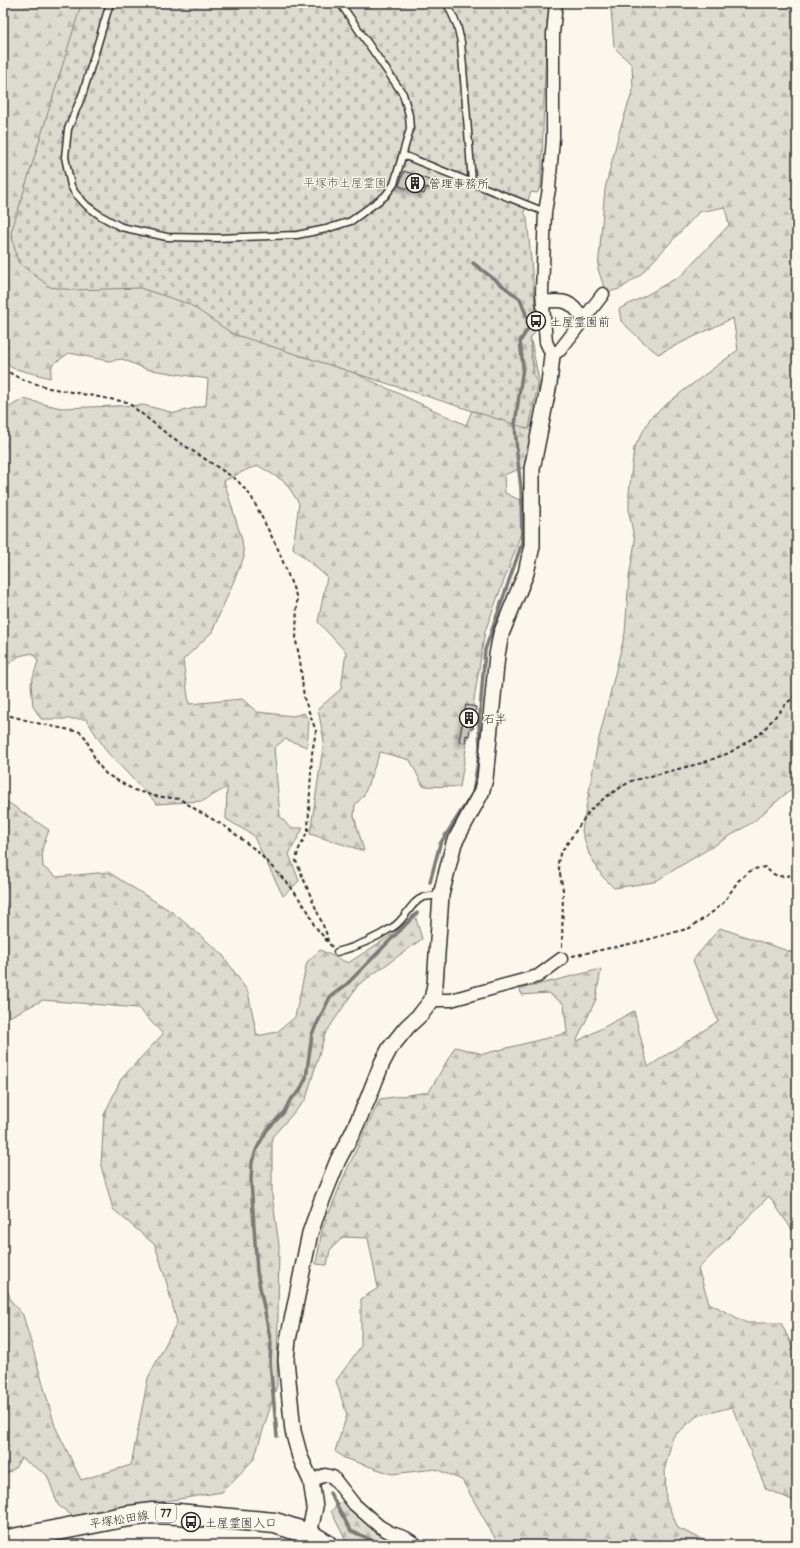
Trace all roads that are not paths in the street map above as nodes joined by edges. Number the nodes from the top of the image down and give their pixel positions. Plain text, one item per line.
1 (110, 3) edge
2 (340, 3) edge
3 (447, 3) edge
4 (556, 3) edge
5 (403, 155) junction
6 (472, 182) junction
7 (545, 212) junction
8 (603, 294) dead end
9 (543, 302) junction
10 (584, 320) junction
11 (552, 355) junction
12 (441, 895) junction
13 (336, 952) road end
14 (561, 959) road end
15 (432, 1000) junction
16 (311, 1481) junction
17 (309, 1534) junction
18 (3, 1540) edge
19 (327, 1545) edge
20 (417, 1545) edge

1 - 5 lane
2 - 5 lane
3 - 6 lane
4 - 7 street
5 - 6 lane
6 - 7 lane
7 - 9 street
8 - 10 street
9 - 10 street
9 - 11 street
10 - 11 street
11 - 12 street
12 - 13 lane
12 - 15 street
14 - 15 street
15 - 16 street
16 - 17 street
16 - 20 street
17 - 18 main road, 平塚松田線 / 77
17 - 19 main road, 平塚松田線 / 77

